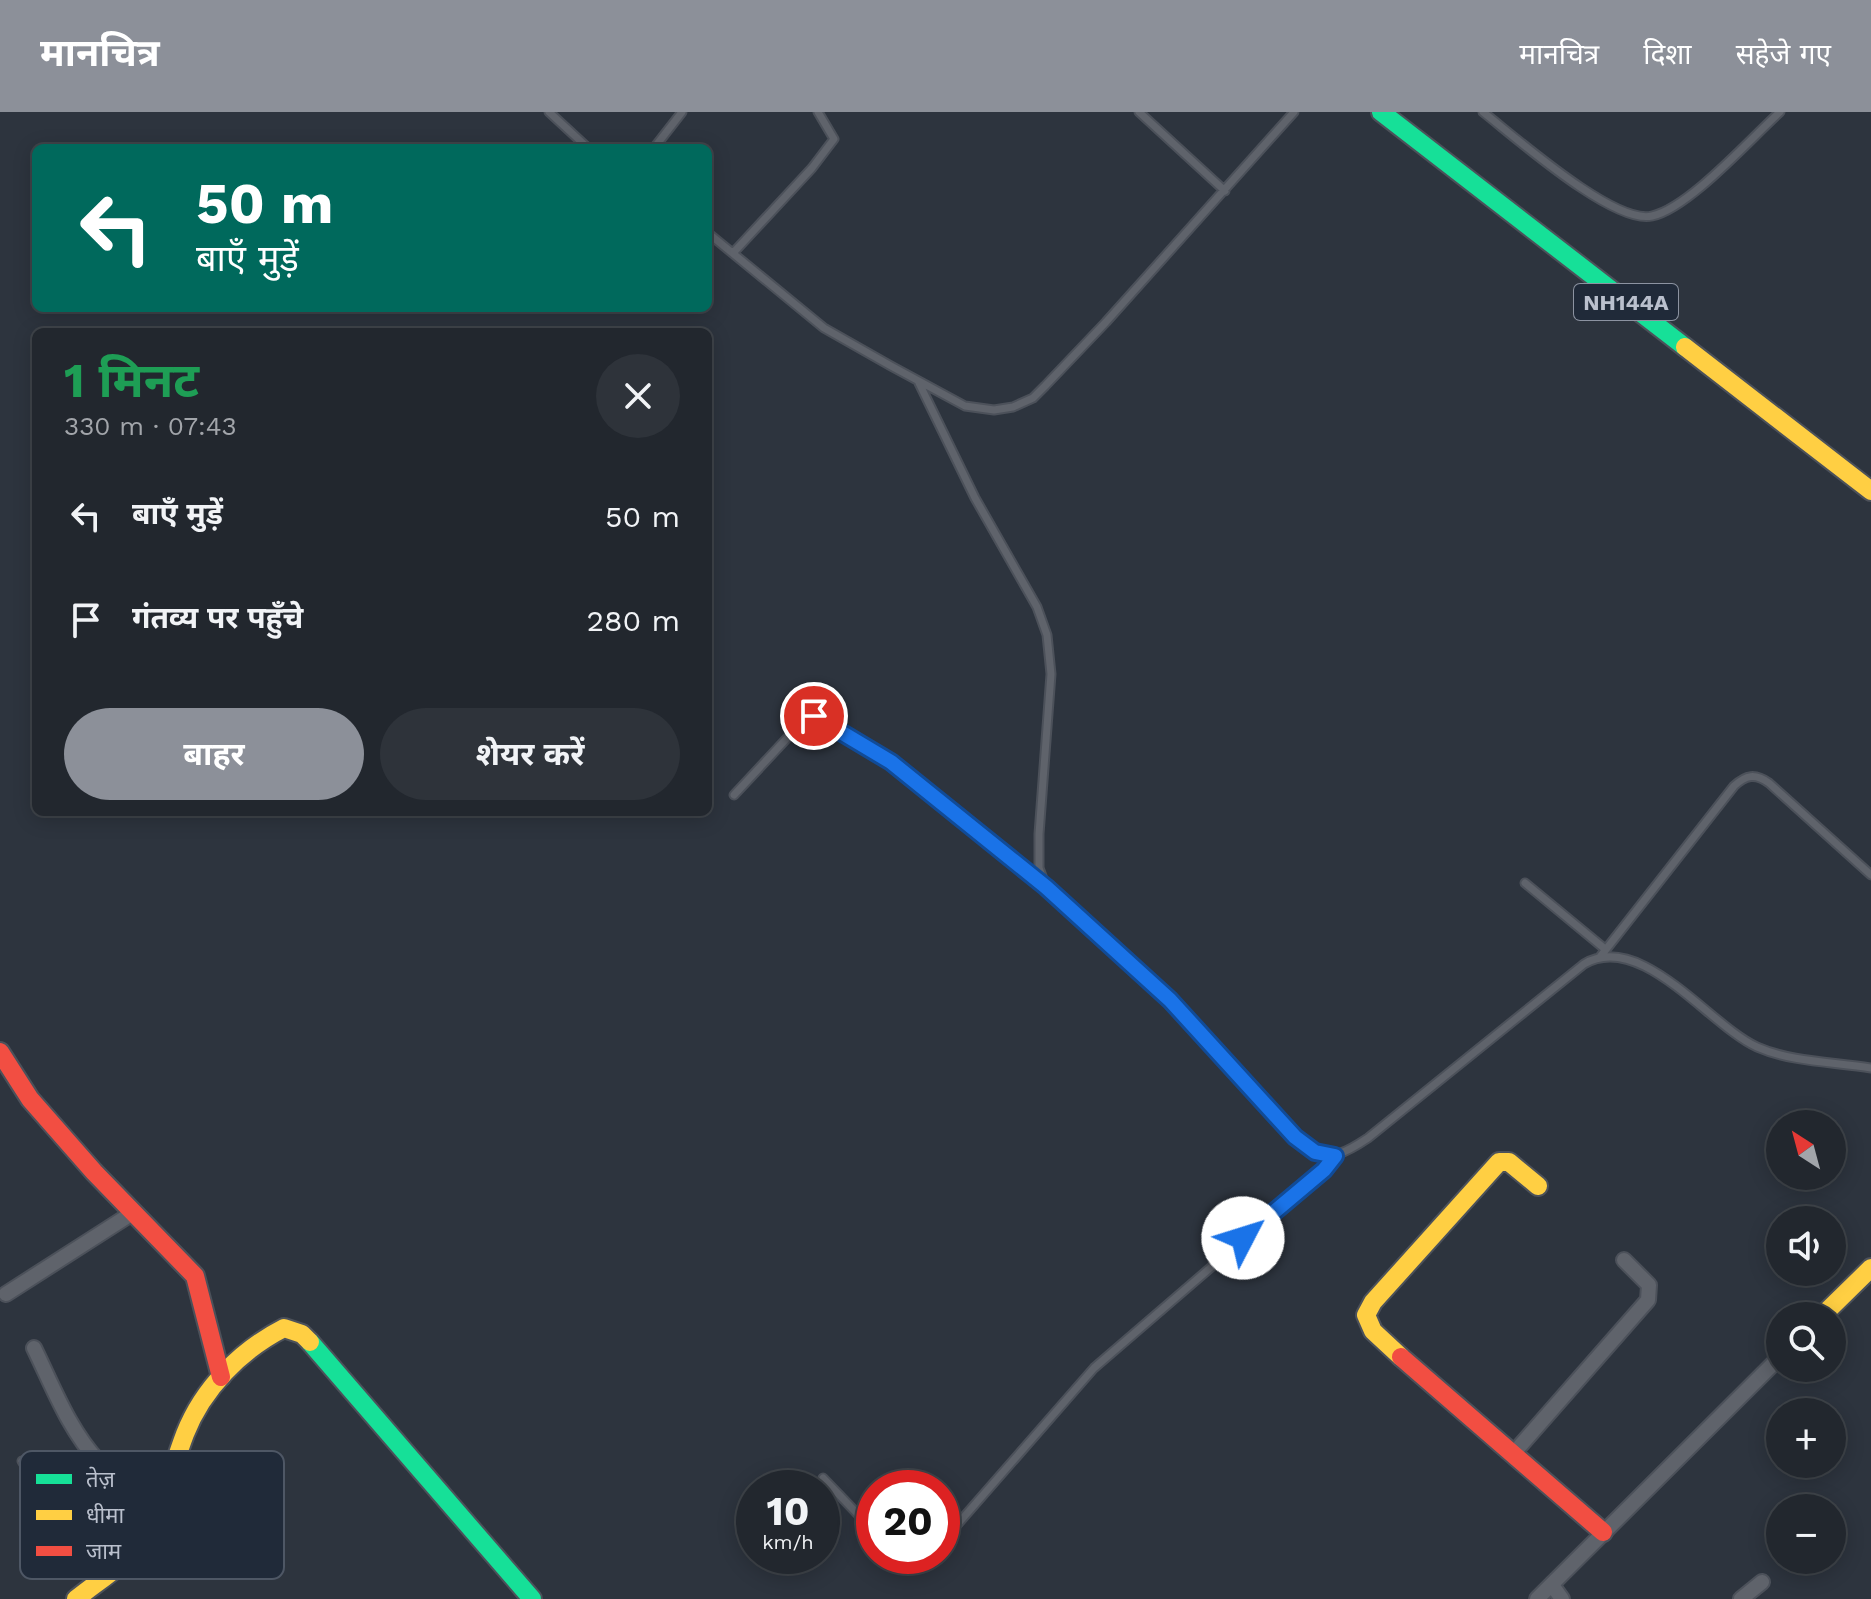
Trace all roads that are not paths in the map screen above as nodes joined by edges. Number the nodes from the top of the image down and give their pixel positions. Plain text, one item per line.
1 (549, 112) edge
2 (682, 112) edge
3 (818, 112) edge
4 (1139, 112) edge
5 (1294, 112) edge
6 (1381, 112) edge
7 (1483, 112) edge
8 (1780, 112) edge
9 (584, 144) edge
10 (657, 144) edge
11 (1225, 191) junction
12 (712, 236) edge
13 (734, 252) junction
14 (919, 383) junction
15 (1871, 491) edge
16 (734, 795) dead end
17 (1871, 875) edge
18 (1525, 883) dead end
19 (1046, 887) junction
20 (1605, 949) junction
21 (1600, 957) junction
22 (0, 1052) edge
23 (1871, 1068) edge
24 (1335, 1156) junction
25 (1538, 1186) dead end
26 (134, 1212) junction
27 (1624, 1260) dead end
28 (1871, 1268) edge
29 (6, 1294) dead end
30 (1836, 1302) edge
31 (34, 1348) dead end
32 (1766, 1371) edge
33 (221, 1377) junction
34 (91, 1451) edge
35 (178, 1451) edge
36 (1512, 1455) junction
37 (840, 1496) edge
38 (856, 1512) edge
39 (960, 1521) edge
40 (1603, 1532) junction
41 (101, 1579) edge
42 (1762, 1582) dead end
43 (1552, 1585) junction
44 (76, 1599) edge
45 (532, 1599) edge
46 (1537, 1599) edge
47 (1562, 1599) edge
48 (1741, 1599) edge

1 - 9 lane
2 - 10 lane
3 - 13 lane
4 - 11 lane
5 - 11 lane
6 - 15 main road, NH144A
7 - 8 lane
11 - 14 lane
12 - 13 lane
13 - 14 lane
14 - 19 lane
16 - 19 lane
17 - 20 lane
18 - 20 lane
19 - 24 lane
20 - 21 lane
21 - 23 lane
21 - 24 lane
22 - 26 main road
24 - 39 lane
25 - 36 main road
26 - 29 street
26 - 33 main road
27 - 36 street
28 - 30 main road
31 - 34 street
32 - 40 street
33 - 35 main road
33 - 45 main road
36 - 40 main road
37 - 38 lane
40 - 43 street
41 - 44 main road
42 - 48 street
43 - 46 street
43 - 47 street

